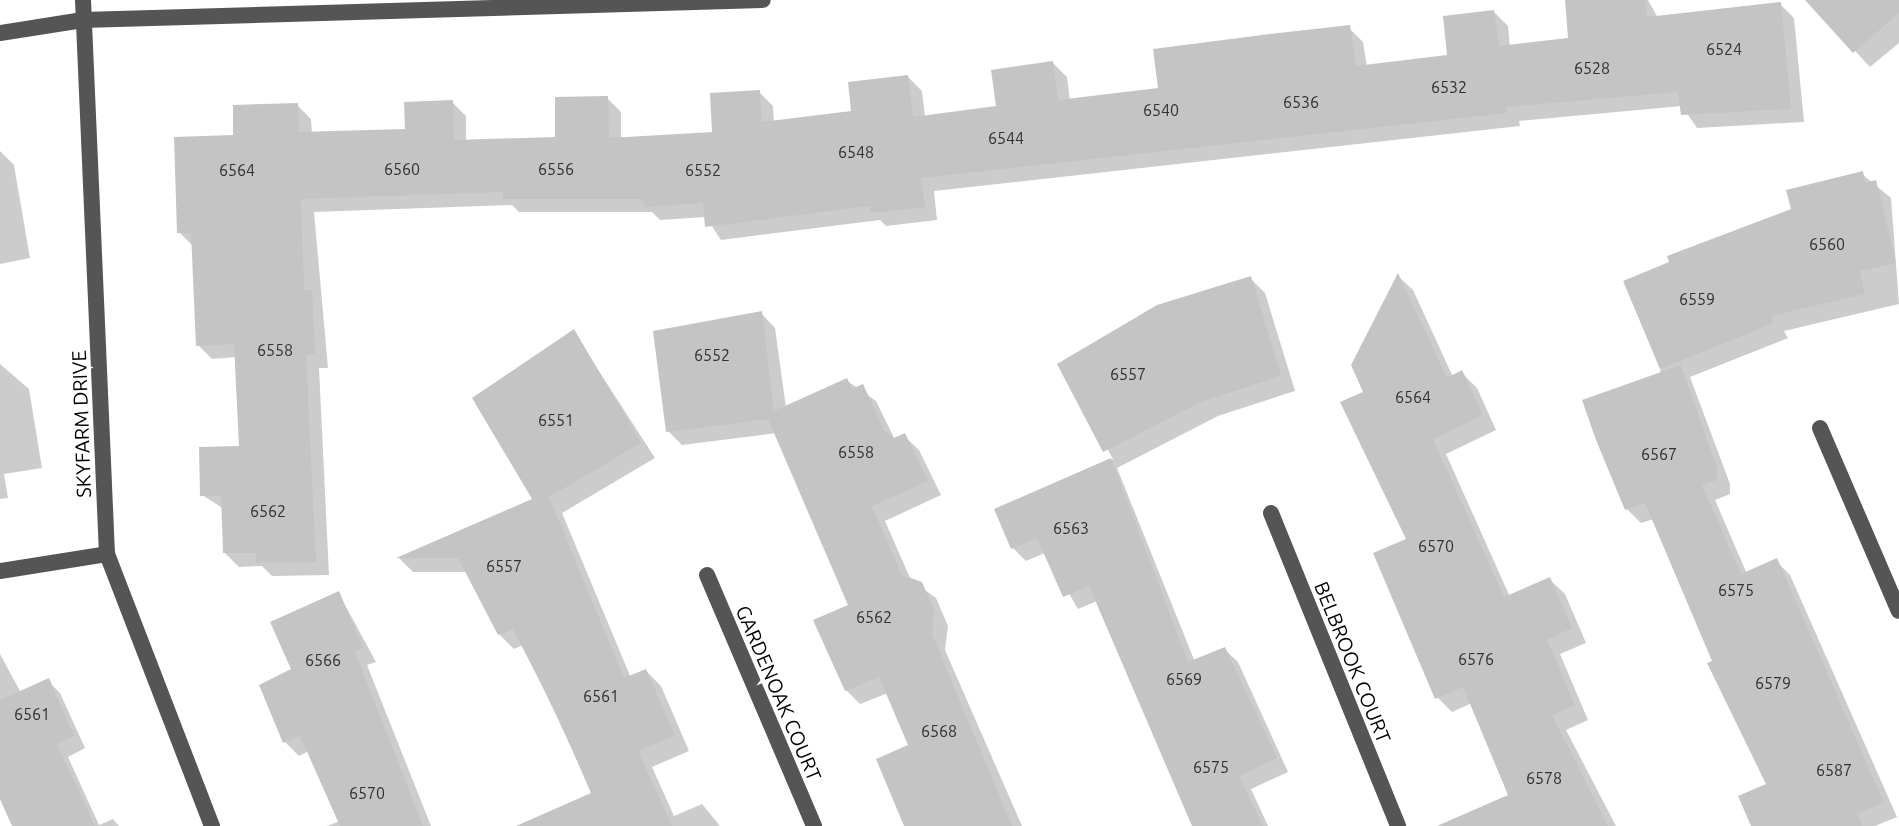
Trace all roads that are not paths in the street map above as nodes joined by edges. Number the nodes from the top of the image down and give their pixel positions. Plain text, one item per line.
1 (83, 0) edge
2 (763, 0) edge
3 (83, 20) junction
4 (0, 33) edge
5 (1820, 428) dead end
6 (1271, 513) dead end
7 (107, 554) junction
8 (0, 571) edge
9 (707, 575) dead end
10 (1899, 611) edge
11 (212, 826) edge
12 (814, 826) edge
13 (1398, 826) edge

1 - 3 street, SKYFARM DRIVE
2 - 3 street
3 - 4 street
3 - 7 street, SKYFARM DRIVE
5 - 10 street
6 - 13 street, BELBROOK COURT
7 - 8 street
7 - 11 street, SKYFARM DRIVE
9 - 12 street, GARDENOAK COURT

